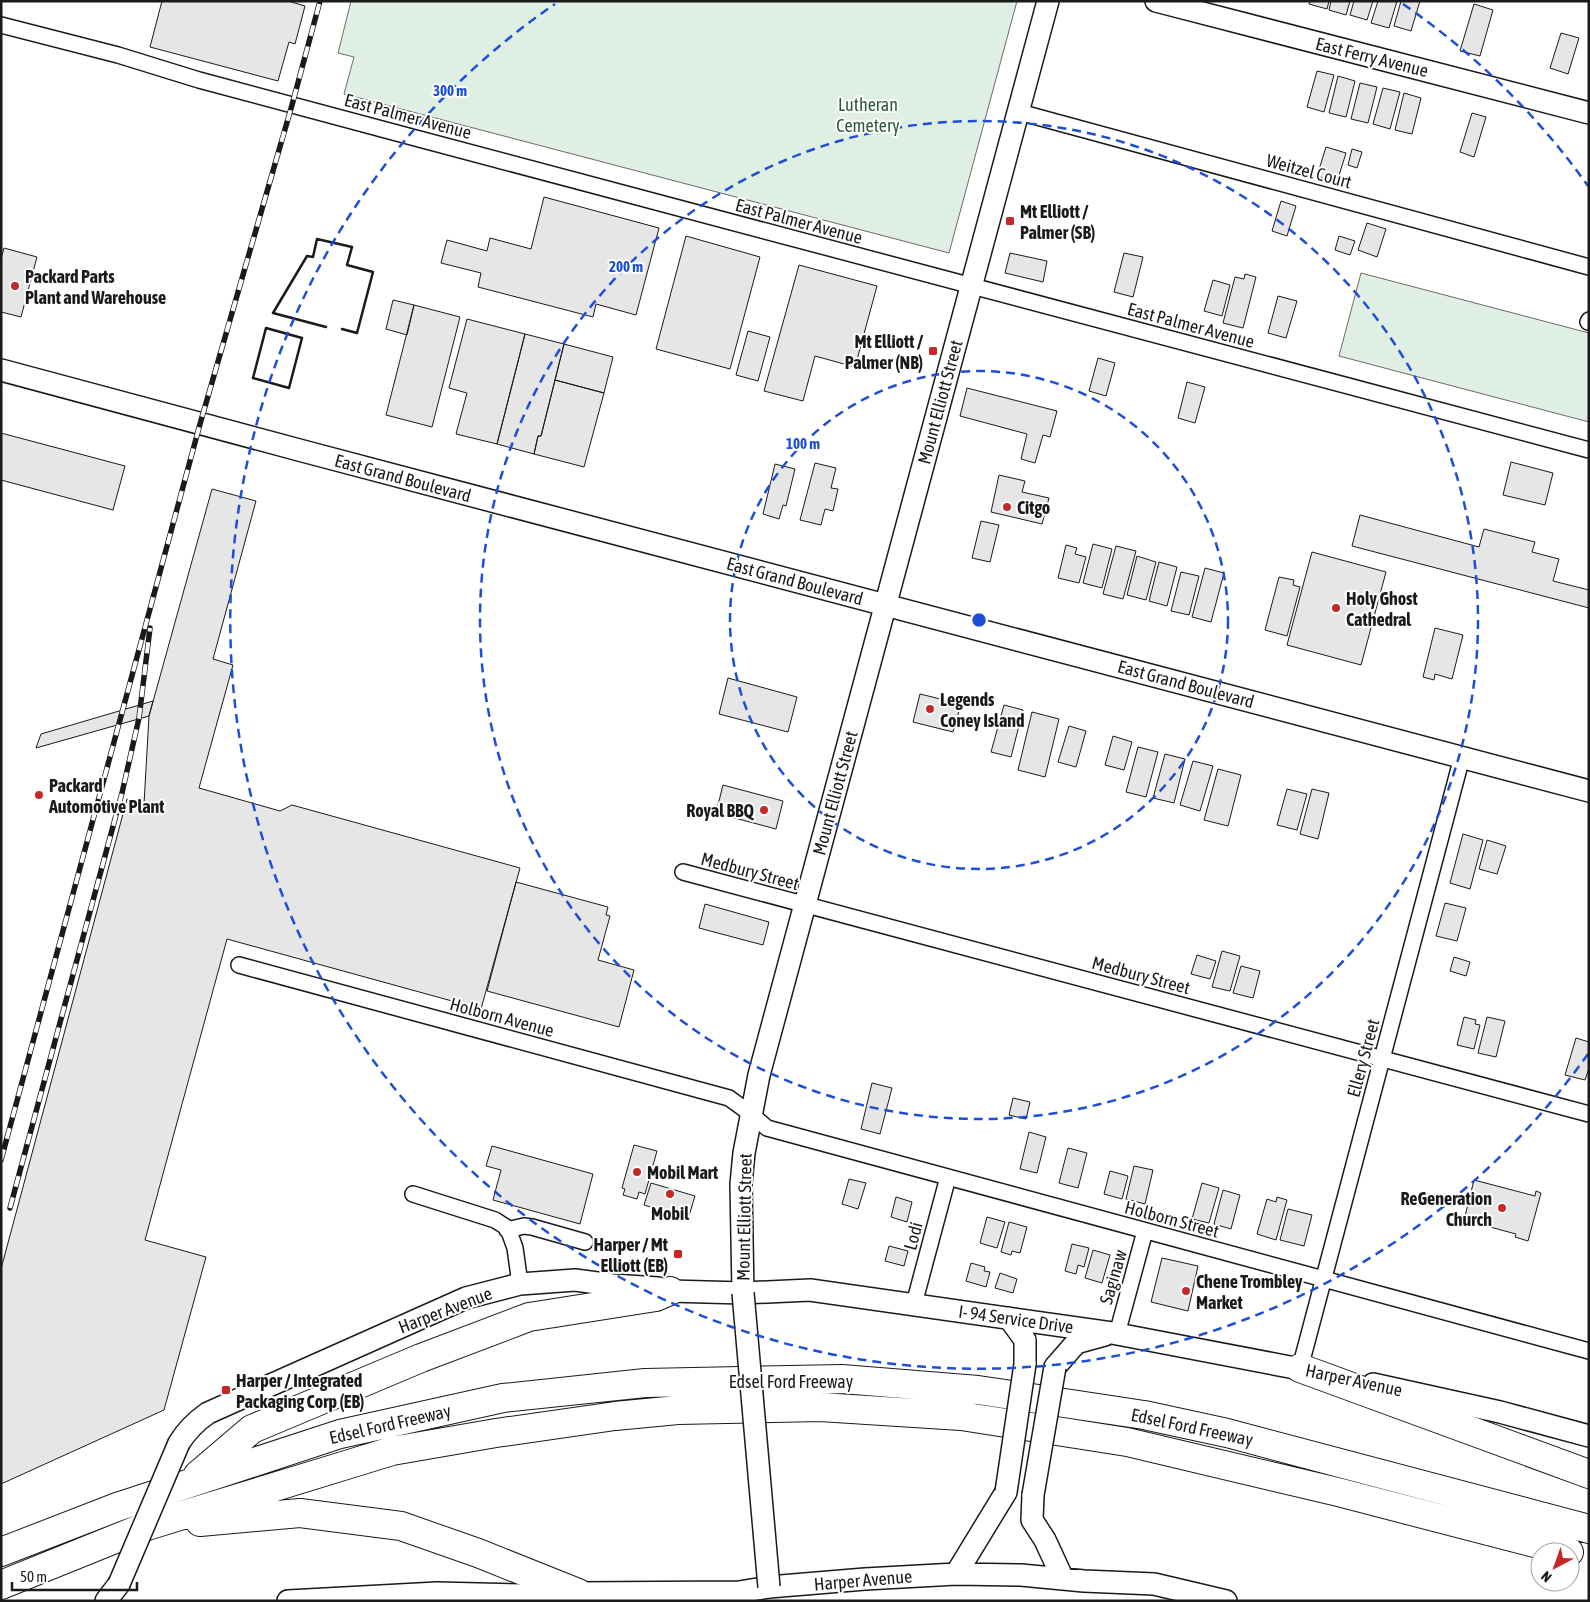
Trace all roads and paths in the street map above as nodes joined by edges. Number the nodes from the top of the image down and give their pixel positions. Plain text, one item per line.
1 (1048, 1) edge
2 (1156, 1) edge
3 (1, 25) edge
4 (1019, 112) junction
5 (1589, 113) edge
6 (1589, 267) edge
7 (972, 286) junction
8 (1, 370) edge
9 (1589, 450) edge
10 (886, 605) junction
11 (1462, 757) junction
12 (1589, 790) edge
13 (683, 872) dead end
14 (804, 905) junction
15 (240, 965) dead end
16 (1382, 1059) junction
17 (751, 1114) junction
18 (1589, 1114) edge
19 (948, 1178) junction
20 (413, 1194) dead end
21 (507, 1230) junction
22 (1146, 1231) junction
23 (585, 1242) dead end
24 (1323, 1279) junction
25 (520, 1284) junction
26 (670, 1291) junction
27 (743, 1293) junction
28 (914, 1304) junction
29 (1009, 1318) junction
30 (1115, 1334) junction
31 (1589, 1351) edge
32 (1300, 1368) junction
33 (1589, 1436) edge
34 (1589, 1474) edge
35 (188, 1484) junction
36 (146, 1526) junction
37 (1589, 1530) edge
38 (1530, 1542) edge
39 (1, 1552) edge
40 (956, 1574) junction
41 (1063, 1579) junction
42 (1, 1585) edge
43 (120, 1592) edge
44 (578, 1593) junction
45 (769, 1594) edge
46 (106, 1601) edge
47 (288, 1601) edge
48 (1226, 1601) edge

1 - 4 main road, Mount Elliott Street
2 - 5 main road, East Ferry Avenue
3 - 7 street, East Palmer Avenue
4 - 6 street, Weitzel Court
4 - 7 main road, Mount Elliott Street
7 - 9 street, East Palmer Avenue
7 - 10 main road, Mount Elliott Street
8 - 10 main road, East Grand Boulevard
10 - 11 main road, East Grand Boulevard
10 - 14 main road, Mount Elliott Street
11 - 12 main road, East Grand Boulevard
11 - 16 street, Ellery Street
13 - 14 street, Medbury Street
14 - 16 street, Medbury Street
14 - 17 main road, Mount Elliott Street
15 - 17 street, Holborn Avenue
16 - 18 street, Medbury Street
16 - 24 street, Ellery Street
17 - 19 street, Holborn Street
17 - 27 main road, Mount Elliott Street
19 - 22 street, Holborn Street
19 - 28 street, Lodi
20 - 21 street
21 - 23 street
21 - 25 street
22 - 24 street, Holborn Street
22 - 30 street, Saginaw
24 - 31 street, Holborn Street
24 - 32 street, Ellery Street
25 - 26 main road, Harper Avenue
25 - 43 main road, Harper Avenue, bridge
26 - 27 main road, Harper Avenue
26 - 35 highway
27 - 28 main road, Harper Avenue
27 - 45 main road, Mount Elliott Street, bridge
28 - 29 main road, I- 94 Service Drive
29 - 30 main road, I- 94 Service Drive
29 - 40 main road, bridge
30 - 32 main road, Harper Avenue
30 - 41 main road, bridge
32 - 33 main road, Harper Avenue
32 - 34 highway
35 - 37 highway, Edsel Ford Freeway
35 - 39 highway, Edsel Ford Freeway
36 - 38 highway, Edsel Ford Freeway
36 - 42 highway, Edsel Ford Freeway
36 - 44 highway
40 - 41 main road, Harper Avenue
40 - 45 main road, Harper Avenue
41 - 48 main road, Harper Avenue
43 - 46 main road, Harper Avenue
44 - 45 main road, Harper Avenue
44 - 47 main road, Harper Avenue

